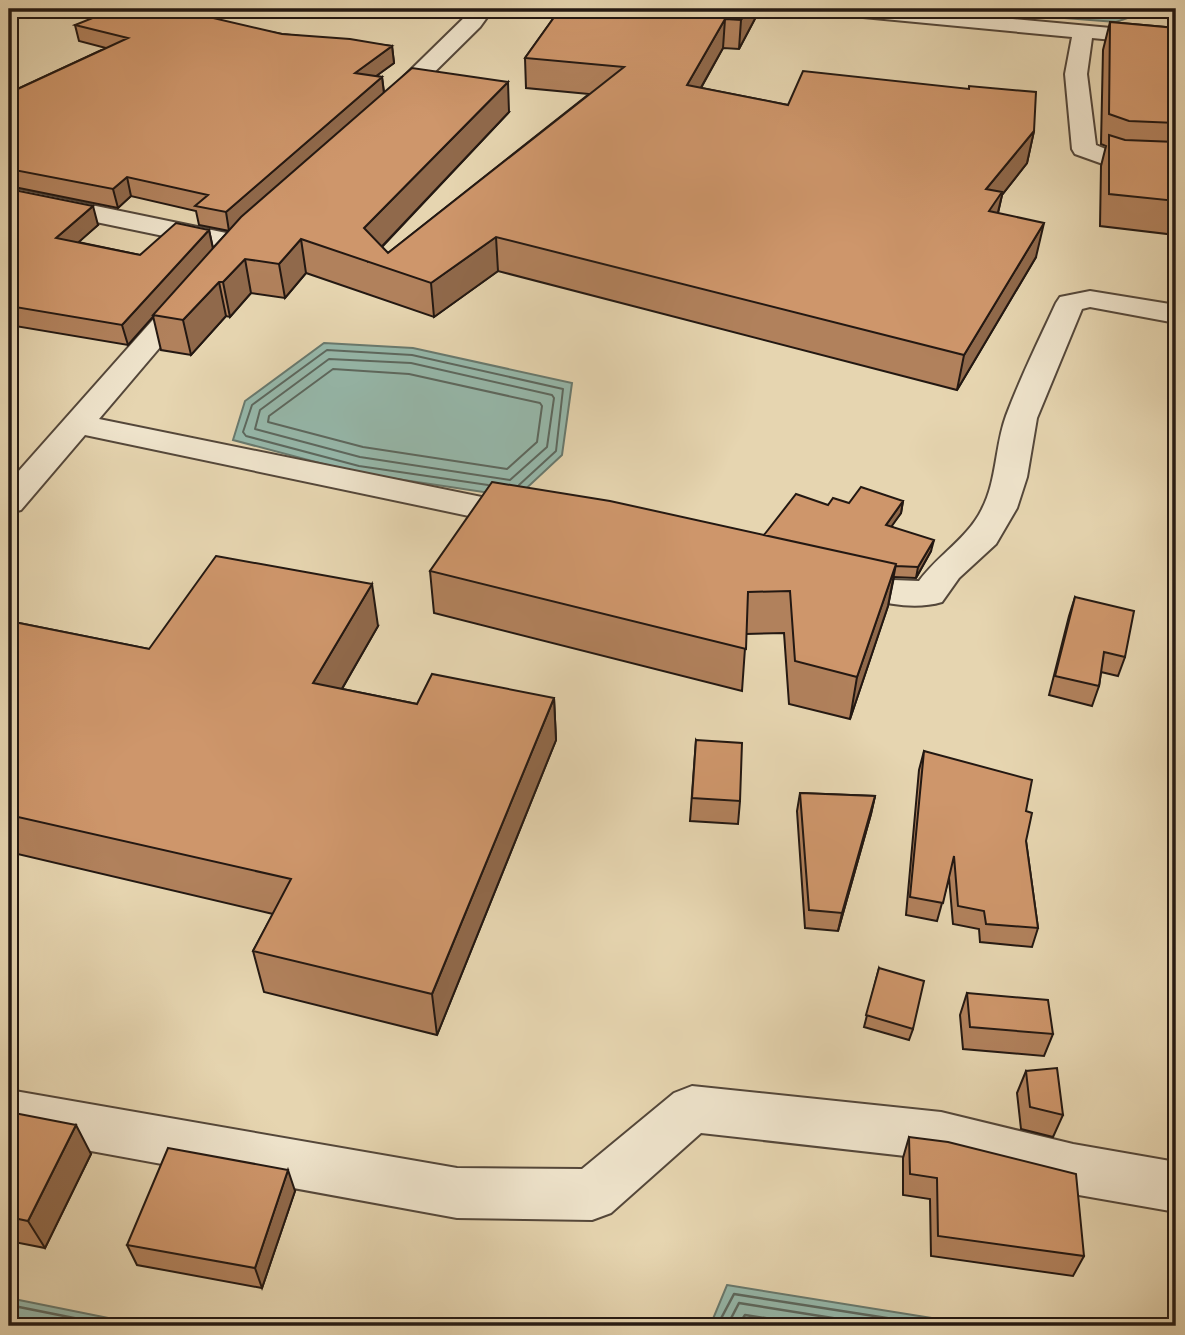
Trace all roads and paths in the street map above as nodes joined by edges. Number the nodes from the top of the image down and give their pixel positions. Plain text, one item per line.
1 (483, 9) edge
2 (842, 9) edge
3 (1083, 31) junction
4 (1176, 40) edge
5 (368, 122) edge
6 (1176, 164) edge
7 (9, 196) edge
8 (1176, 314) edge
9 (76, 424) junction
10 (9, 502) edge
11 (559, 522) edge
12 (814, 573) edge
13 (9, 1113) edge
14 (1176, 1187) edge

1 - 5 street
2 - 3 street
3 - 4 street
3 - 6 street
7 - 9 street
8 - 12 street
9 - 10 street
9 - 11 street
13 - 14 street

